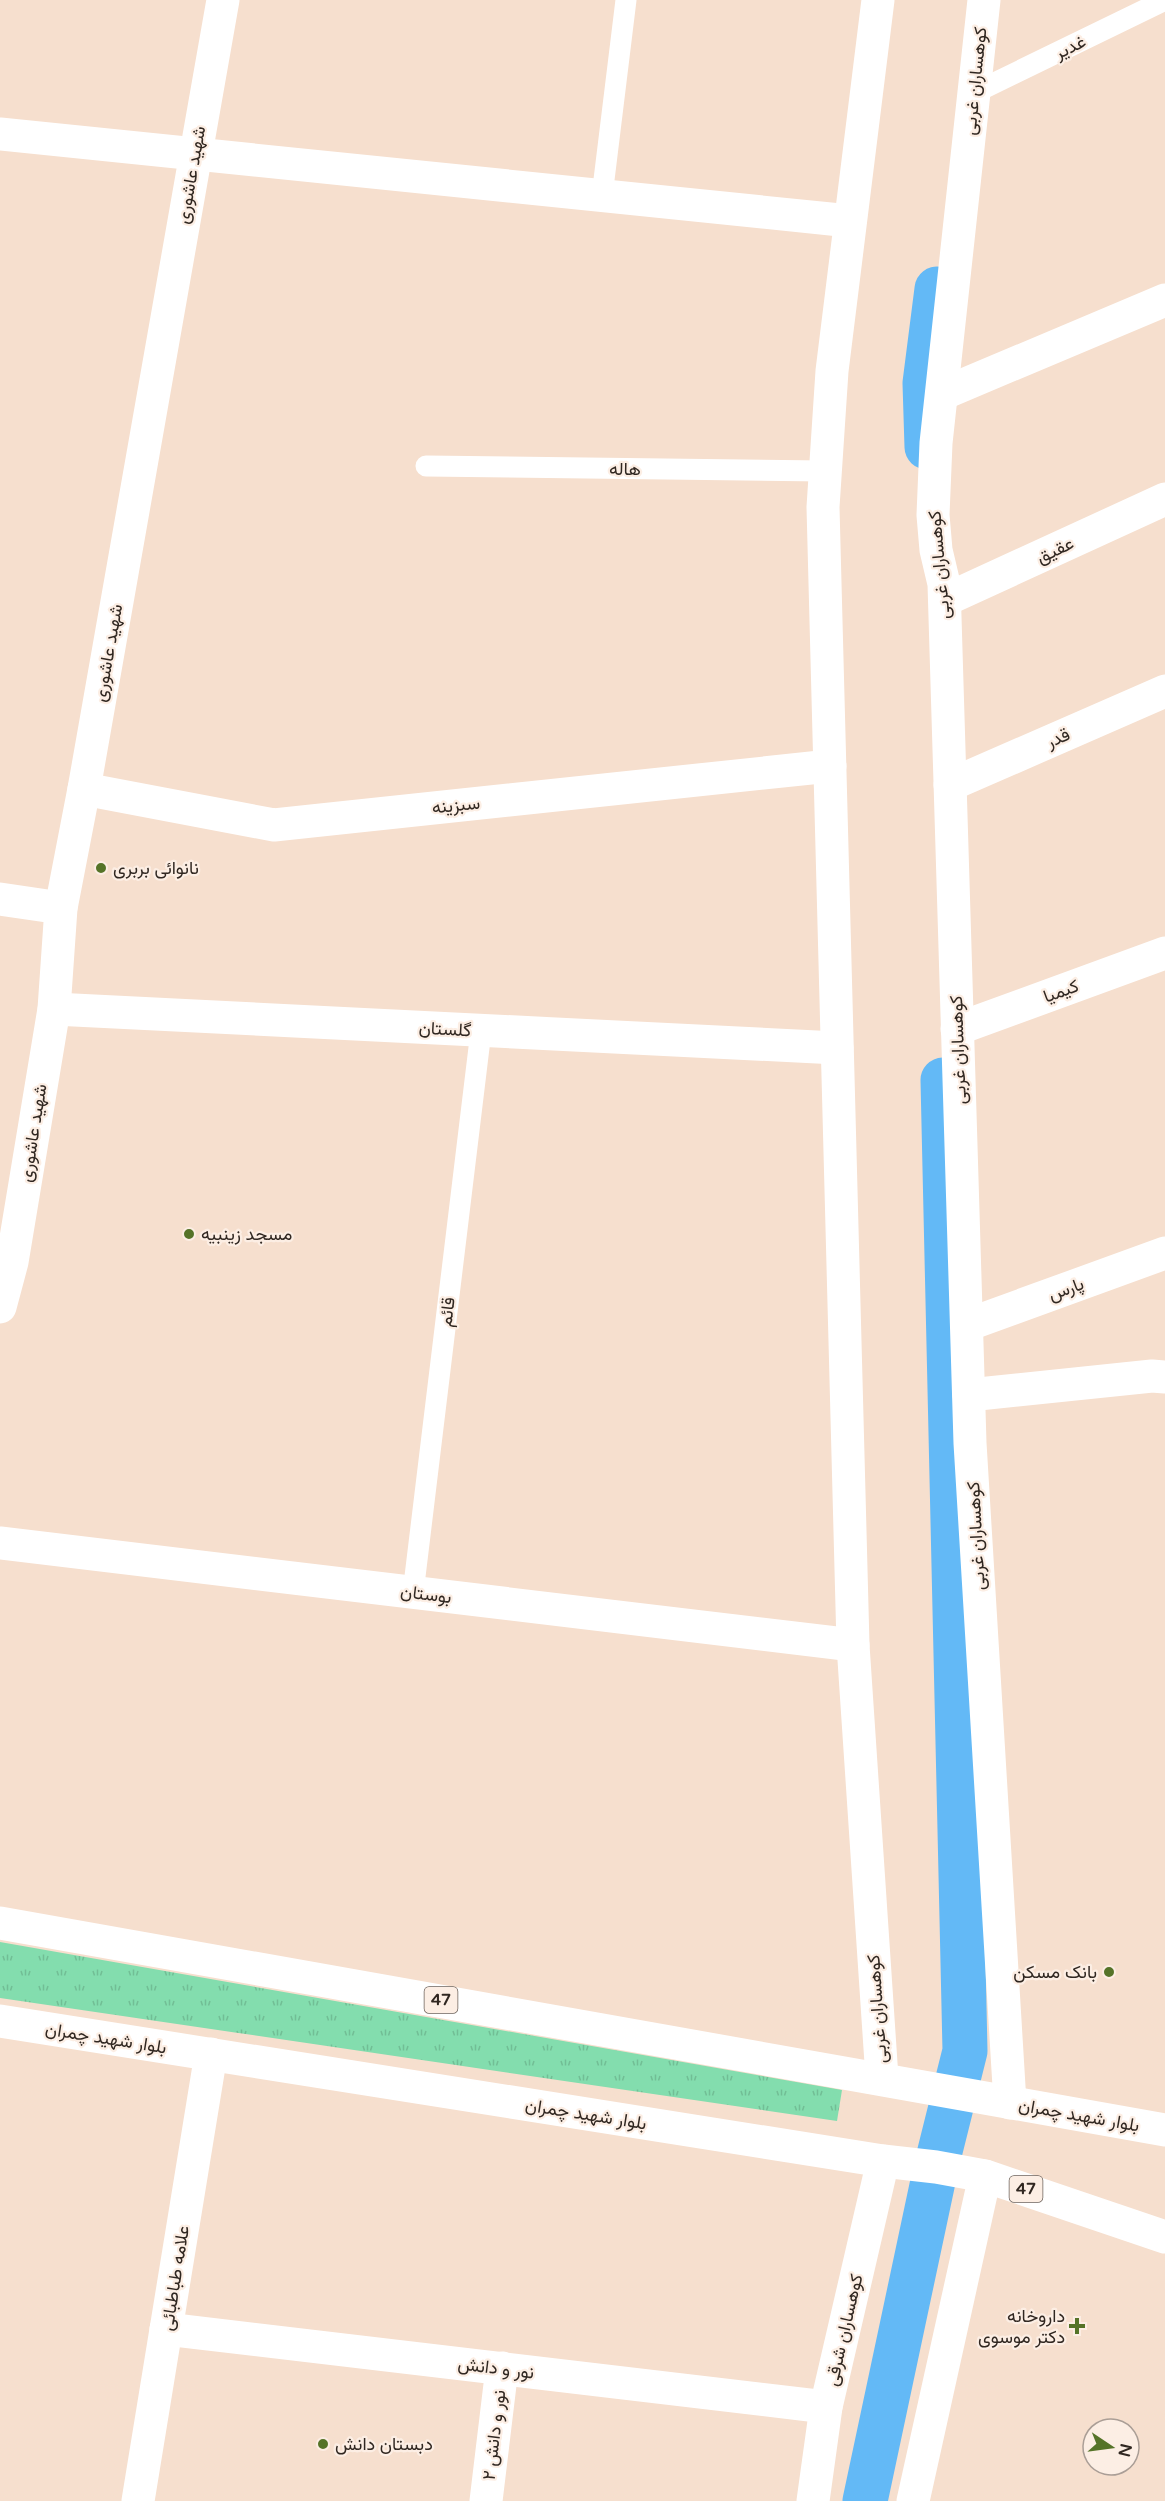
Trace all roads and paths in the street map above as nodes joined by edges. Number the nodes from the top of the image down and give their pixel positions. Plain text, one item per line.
1 (223, 0) edge
2 (626, 0) edge
3 (878, 0) edge
4 (984, 0) edge
5 (1165, 0) edge
6 (974, 93) junction
7 (0, 134) edge
8 (195, 154) junction
9 (602, 196) junction
10 (850, 221) junction
11 (1165, 300) edge
12 (942, 394) junction
13 (426, 466) dead end
14 (824, 471) junction
15 (1165, 499) edge
16 (945, 600) junction
17 (1165, 691) edge
18 (830, 766) junction
19 (950, 785) junction
20 (84, 789) junction
21 (0, 899) edge
22 (61, 908) junction
23 (1165, 953) edge
24 (54, 1009) junction
25 (957, 1029) junction
26 (480, 1030) junction
27 (837, 1048) junction
28 (1165, 1253) edge
29 (0, 1307) edge
30 (967, 1325) junction
31 (1165, 1377) edge
32 (969, 1395) junction
33 (0, 1543) edge
34 (413, 1593) junction
35 (853, 1645) junction
36 (0, 1923) edge
37 (0, 2021) edge
38 (211, 2054) junction
39 (882, 2078) junction
40 (1010, 2103) junction
41 (1165, 2130) edge
42 (883, 2161) junction
43 (985, 2176) junction
44 (1165, 2237) edge
45 (166, 2329) junction
46 (502, 2368) junction
47 (826, 2407) junction
48 (138, 2501) edge
49 (486, 2501) edge
50 (813, 2501) edge
51 (913, 2501) edge

1 - 8 street, شهید عاشوری
2 - 9 lane
3 - 10 street, کوهساران غربی
4 - 6 street, کوهساران غربی
5 - 6 lane, غدیر
6 - 12 street, کوهساران غربی
7 - 8 street
8 - 9 street
8 - 20 street, شهید عاشوری
9 - 10 street
10 - 14 street, کوهساران غربی
11 - 12 street
12 - 16 street, کوهساران غربی
13 - 14 lane, هاله
14 - 18 street, کوهساران غربی
15 - 16 street, عقیق
16 - 19 street, کوهساران غربی
17 - 19 street, قدر
18 - 20 street, سبزینه
18 - 27 street, کوهساران غربی
19 - 25 street, کوهساران غربی
20 - 22 street, شهید عاشوری
21 - 22 street
22 - 24 street, شهید عاشوری
23 - 25 street, کیمیا
24 - 26 street, گلستان
24 - 29 street, شهید عاشوری
25 - 30 street, کوهساران غربی
26 - 27 street, گلستان
26 - 34 lane, قائم
27 - 35 street, کوهساران غربی
28 - 30 street, پارس
30 - 32 street, کوهساران غربی
31 - 32 street
32 - 40 street, کوهساران غربی
33 - 34 street, بوستان
34 - 35 street, بوستان
35 - 39 street, کوهساران غربی
36 - 39 street, بلوار شهید چمران / 47
37 - 38 street, بلوار شهید چمران / 47
38 - 42 street, بلوار شهید چمران / 47
38 - 45 street, علامه طباطبائی
39 - 40 street, بلوار شهید چمران / 47
40 - 41 street, بلوار شهید چمران / 47
42 - 43 street, بلوار شهید چمران / 47
42 - 47 street, کوهساران شرقی
43 - 44 street, بلوار شهید چمران / 47
43 - 51 street
45 - 46 street, نور و دانش
45 - 48 street, علامه طباطبائی
46 - 47 street, نور و دانش
46 - 49 street, نور و دانش ۲
47 - 50 street, کوهساران شرقی

